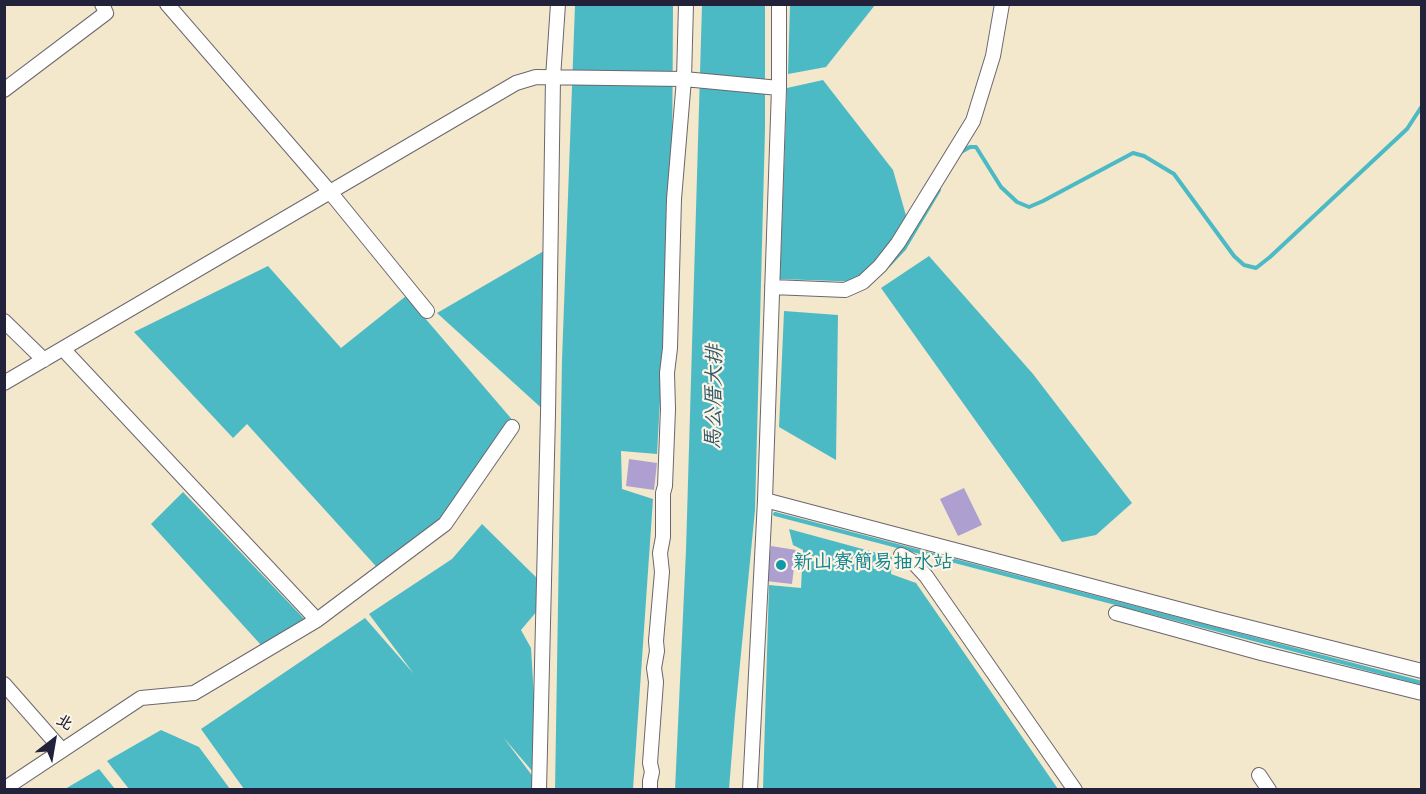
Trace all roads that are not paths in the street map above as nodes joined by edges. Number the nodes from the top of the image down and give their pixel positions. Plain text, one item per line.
1 (102, 4) edge
2 (167, 4) edge
3 (686, 4) edge
4 (779, 4) edge
5 (1002, 4) edge
6 (557, 5) edge
7 (553, 78) junction
8 (684, 79) junction
9 (778, 88) junction
10 (4, 90) edge
11 (330, 192) junction
12 (772, 291) junction
13 (427, 311) dead end
14 (4, 321) edge
15 (63, 349) junction
16 (44, 360) junction
17 (4, 383) edge
18 (512, 427) dead end
19 (765, 500) junction
20 (901, 555) dead end
21 (1116, 613) dead end
22 (317, 620) junction
23 (1422, 671) edge
24 (4, 684) edge
25 (1422, 693) edge
26 (62, 750) junction
27 (1259, 775) dead end
28 (4, 789) edge
29 (539, 789) edge
30 (650, 789) edge
31 (750, 789) edge
32 (1075, 789) edge
33 (1269, 789) edge

1 - 10 street
2 - 11 street
3 - 8 street
4 - 9 street
5 - 12 street
6 - 7 street
7 - 8 street
7 - 11 street
7 - 29 street
8 - 9 street
8 - 30 street
9 - 12 street
11 - 13 street
11 - 15 street
12 - 19 street
14 - 16 street
15 - 16 street
15 - 22 street
16 - 17 street
18 - 22 street
19 - 23 street
19 - 31 street
20 - 32 street
21 - 25 street
22 - 26 street
24 - 26 street
26 - 28 street
27 - 33 street

